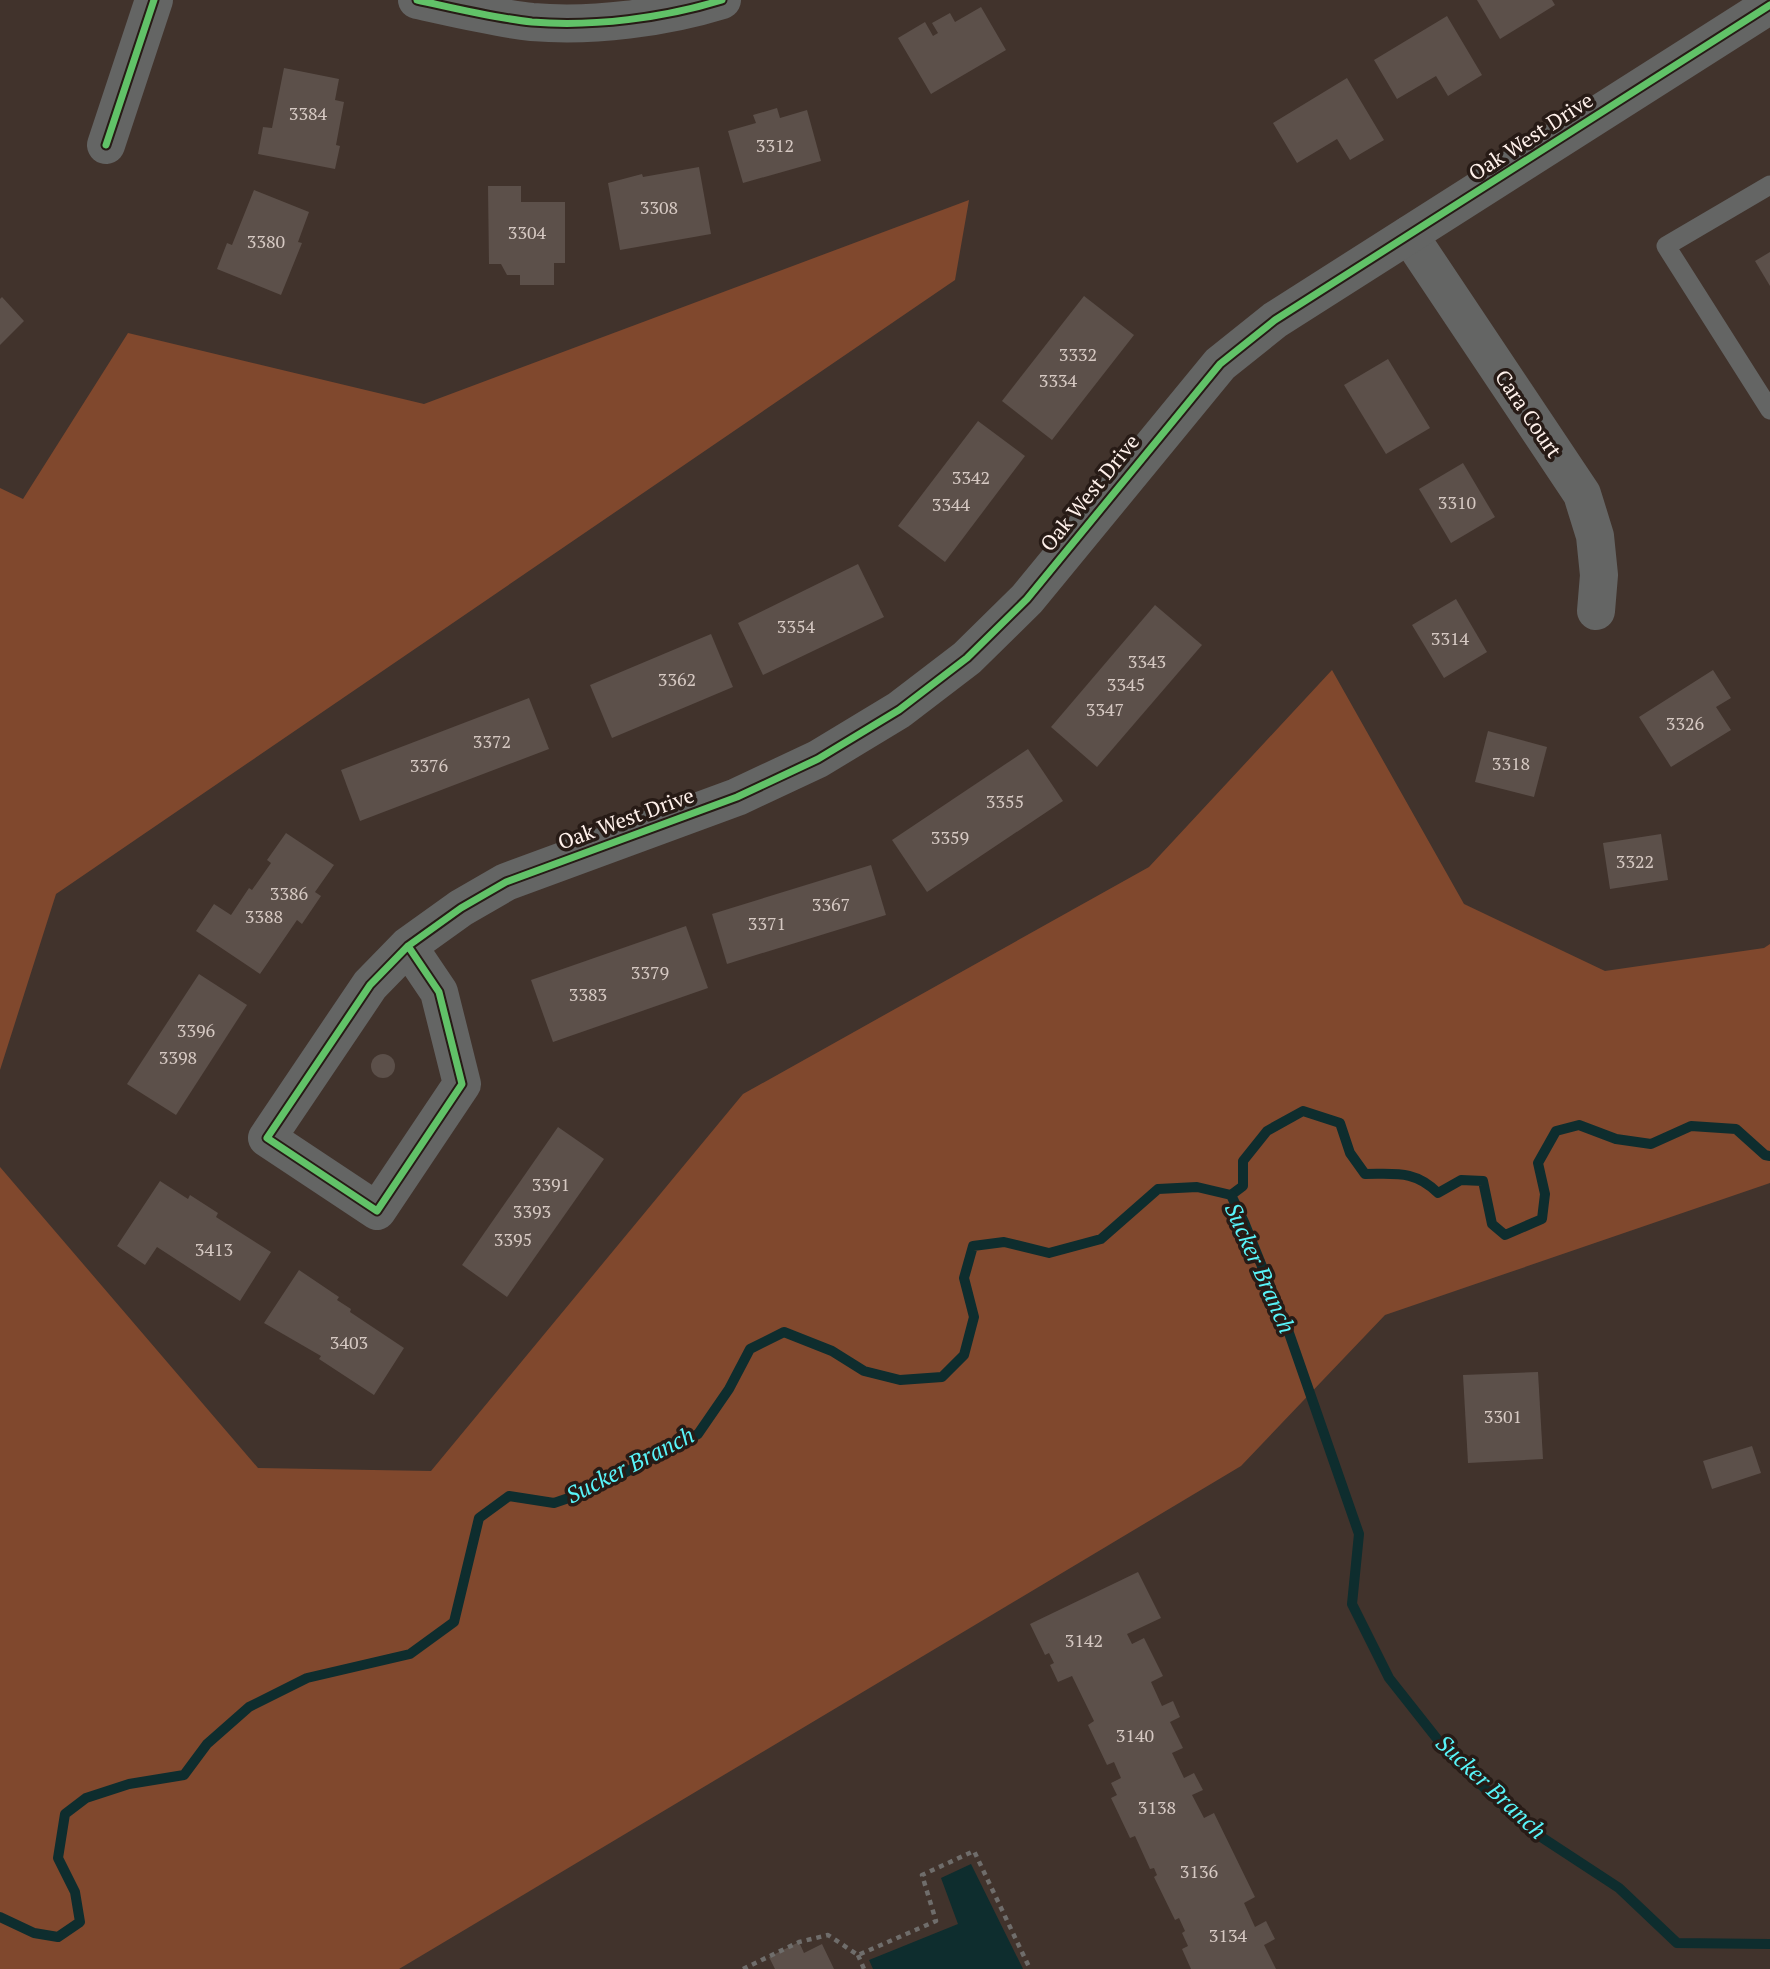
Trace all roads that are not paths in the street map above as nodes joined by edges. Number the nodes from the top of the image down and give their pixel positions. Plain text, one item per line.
1 (154, 0) edge
2 (417, 0) edge
3 (722, 0) edge
4 (1770, 5) edge
5 (106, 145) dead end
6 (1770, 184) edge
7 (1409, 235) junction
8 (1770, 410) edge
9 (1596, 611) dead end
10 (408, 946) junction

1 - 5 street
2 - 3 street
4 - 7 street, Oak West Drive
6 - 8 lane
7 - 9 street, Cara Court
7 - 10 street, Oak West Drive
10 - 10 street, Oak West Drive

